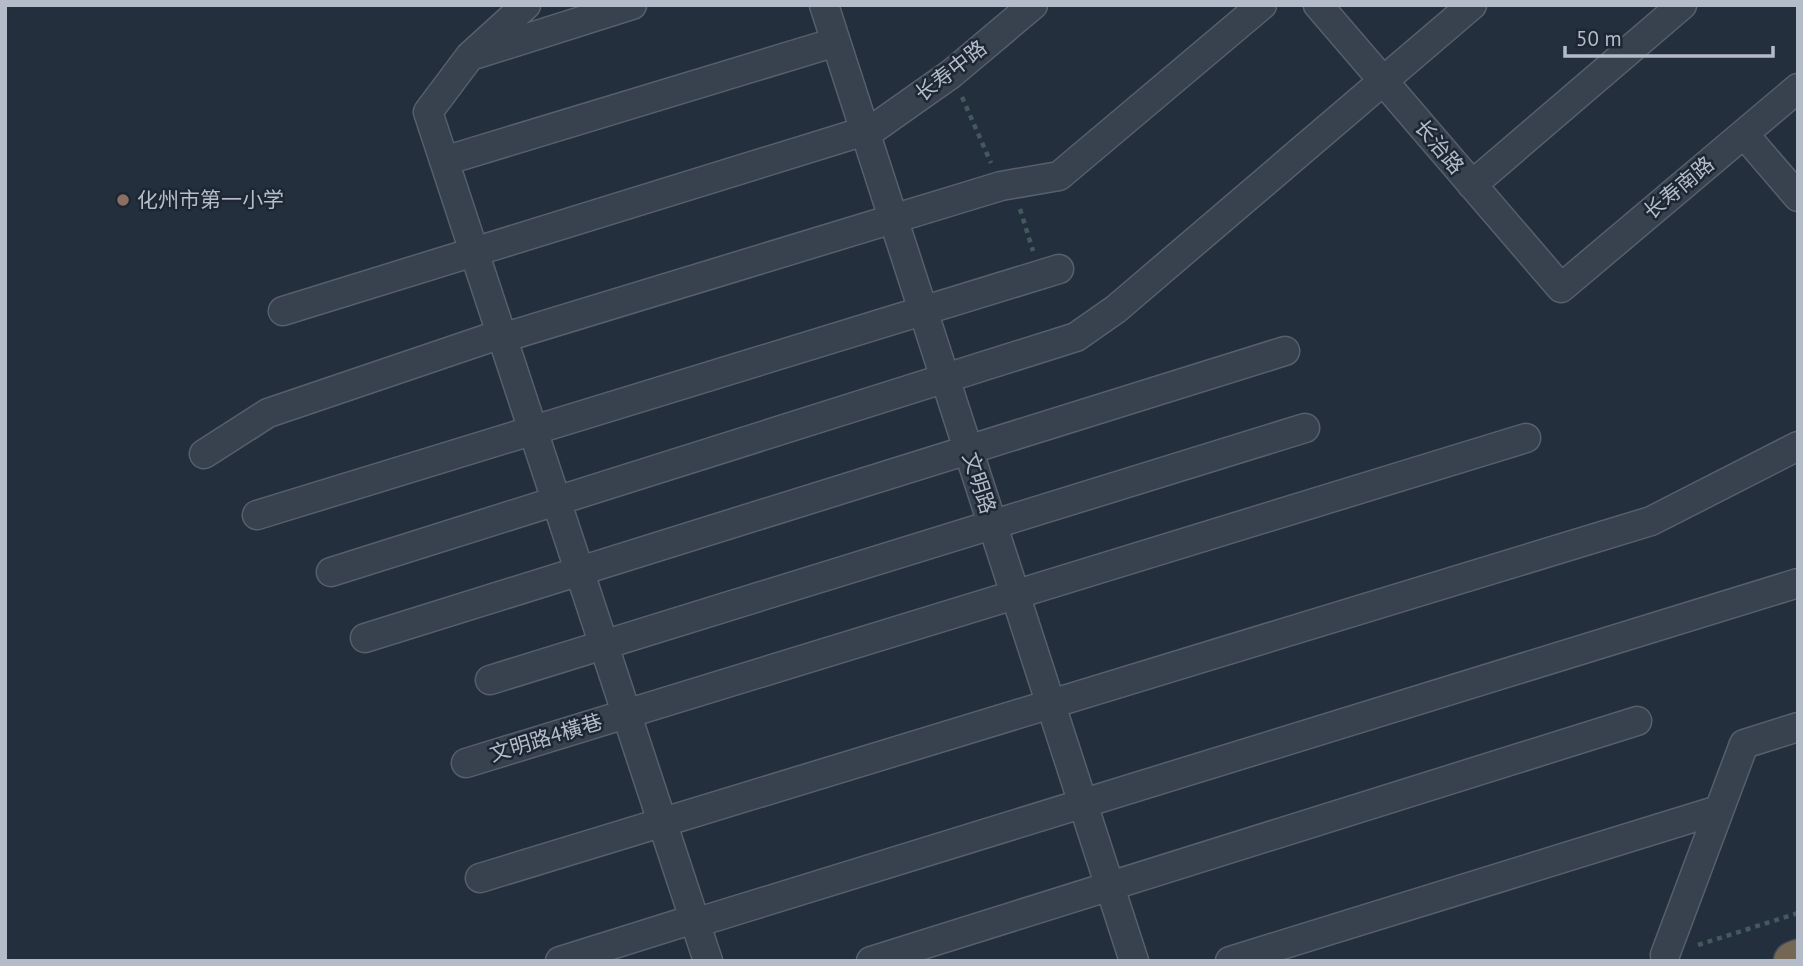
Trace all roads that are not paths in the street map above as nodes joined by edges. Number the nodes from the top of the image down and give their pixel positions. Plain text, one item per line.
1 (526, 5) edge
2 (632, 5) edge
3 (824, 5) edge
4 (1033, 5) edge
5 (1262, 5) edge
6 (1318, 5) edge
7 (1472, 5) edge
8 (1682, 5) edge
9 (836, 42) junction
10 (471, 56) junction
11 (1383, 81) junction
12 (1798, 89) edge
13 (866, 132) junction
14 (1744, 134) junction
15 (444, 161) junction
16 (1472, 185) junction
17 (1798, 197) edge
18 (894, 220) junction
19 (474, 252) junction
20 (1050, 272) road end
21 (1561, 288) joint
22 (923, 310) junction
23 (283, 311) dead end
24 (501, 336) junction
25 (1285, 351) dead end
26 (945, 378) junction
27 (1304, 428) dead end
28 (533, 430) junction
29 (1526, 438) dead end
30 (1798, 446) edge
31 (969, 450) junction
32 (204, 453) dead end
33 (556, 501) junction
34 (257, 515) dead end
35 (993, 524) junction
36 (331, 572) dead end
37 (579, 572) junction
38 (1798, 583) edge
39 (1015, 593) junction
40 (365, 638) dead end
41 (603, 645) junction
42 (490, 680) dead end
43 (1051, 704) junction
44 (626, 713) junction
45 (1637, 721) dead end
46 (1798, 727) edge
47 (466, 763) dead end
48 (1084, 804) junction
49 (1718, 810) junction
50 (662, 822) junction
51 (480, 878) dead end
52 (1110, 887) junction
53 (694, 921) junction
54 (1665, 955) road end
55 (560, 961) edge
56 (708, 961) edge
57 (871, 961) edge
58 (1134, 961) edge
59 (1230, 961) edge

1 - 10 street
2 - 10 street
3 - 9 street, 文明路
4 - 13 street, 长寿中路
5 - 18 street
6 - 11 street, 长治路
7 - 11 street
8 - 16 street
9 - 13 street, 文明路
9 - 15 street
10 - 15 street
11 - 16 street, 长治路
11 - 26 street
12 - 14 street, 长寿南路
13 - 18 street, 文明路
13 - 19 street, 长寿中路
14 - 17 street
14 - 21 street, 长寿南路
15 - 19 street
16 - 21 street, 长治路
18 - 22 street, 文明路
18 - 24 street
19 - 23 street, 长寿中路
19 - 24 street
20 - 22 street
22 - 26 street, 文明路
22 - 28 street
24 - 28 street
24 - 32 street
25 - 31 street
26 - 31 street, 文明路
26 - 33 street
27 - 35 street
28 - 33 street
28 - 34 street
29 - 39 street, 文明路4橫巷
30 - 43 street
31 - 35 street, 文明路
31 - 37 street
33 - 36 street
33 - 37 street
35 - 39 street, 文明路
35 - 41 street
37 - 40 street
37 - 41 street
38 - 48 street
39 - 43 street, 文明路
39 - 44 street, 文明路4橫巷
41 - 42 street
41 - 44 street
43 - 48 street, 文明路
43 - 50 street
44 - 47 street, 文明路4橫巷
44 - 50 street
45 - 52 street
46 - 49 street
48 - 52 street, 文明路
48 - 53 street
49 - 54 street
49 - 59 street
50 - 51 street
50 - 53 street
52 - 57 street
52 - 58 street, 文明路
53 - 55 street
53 - 56 street

